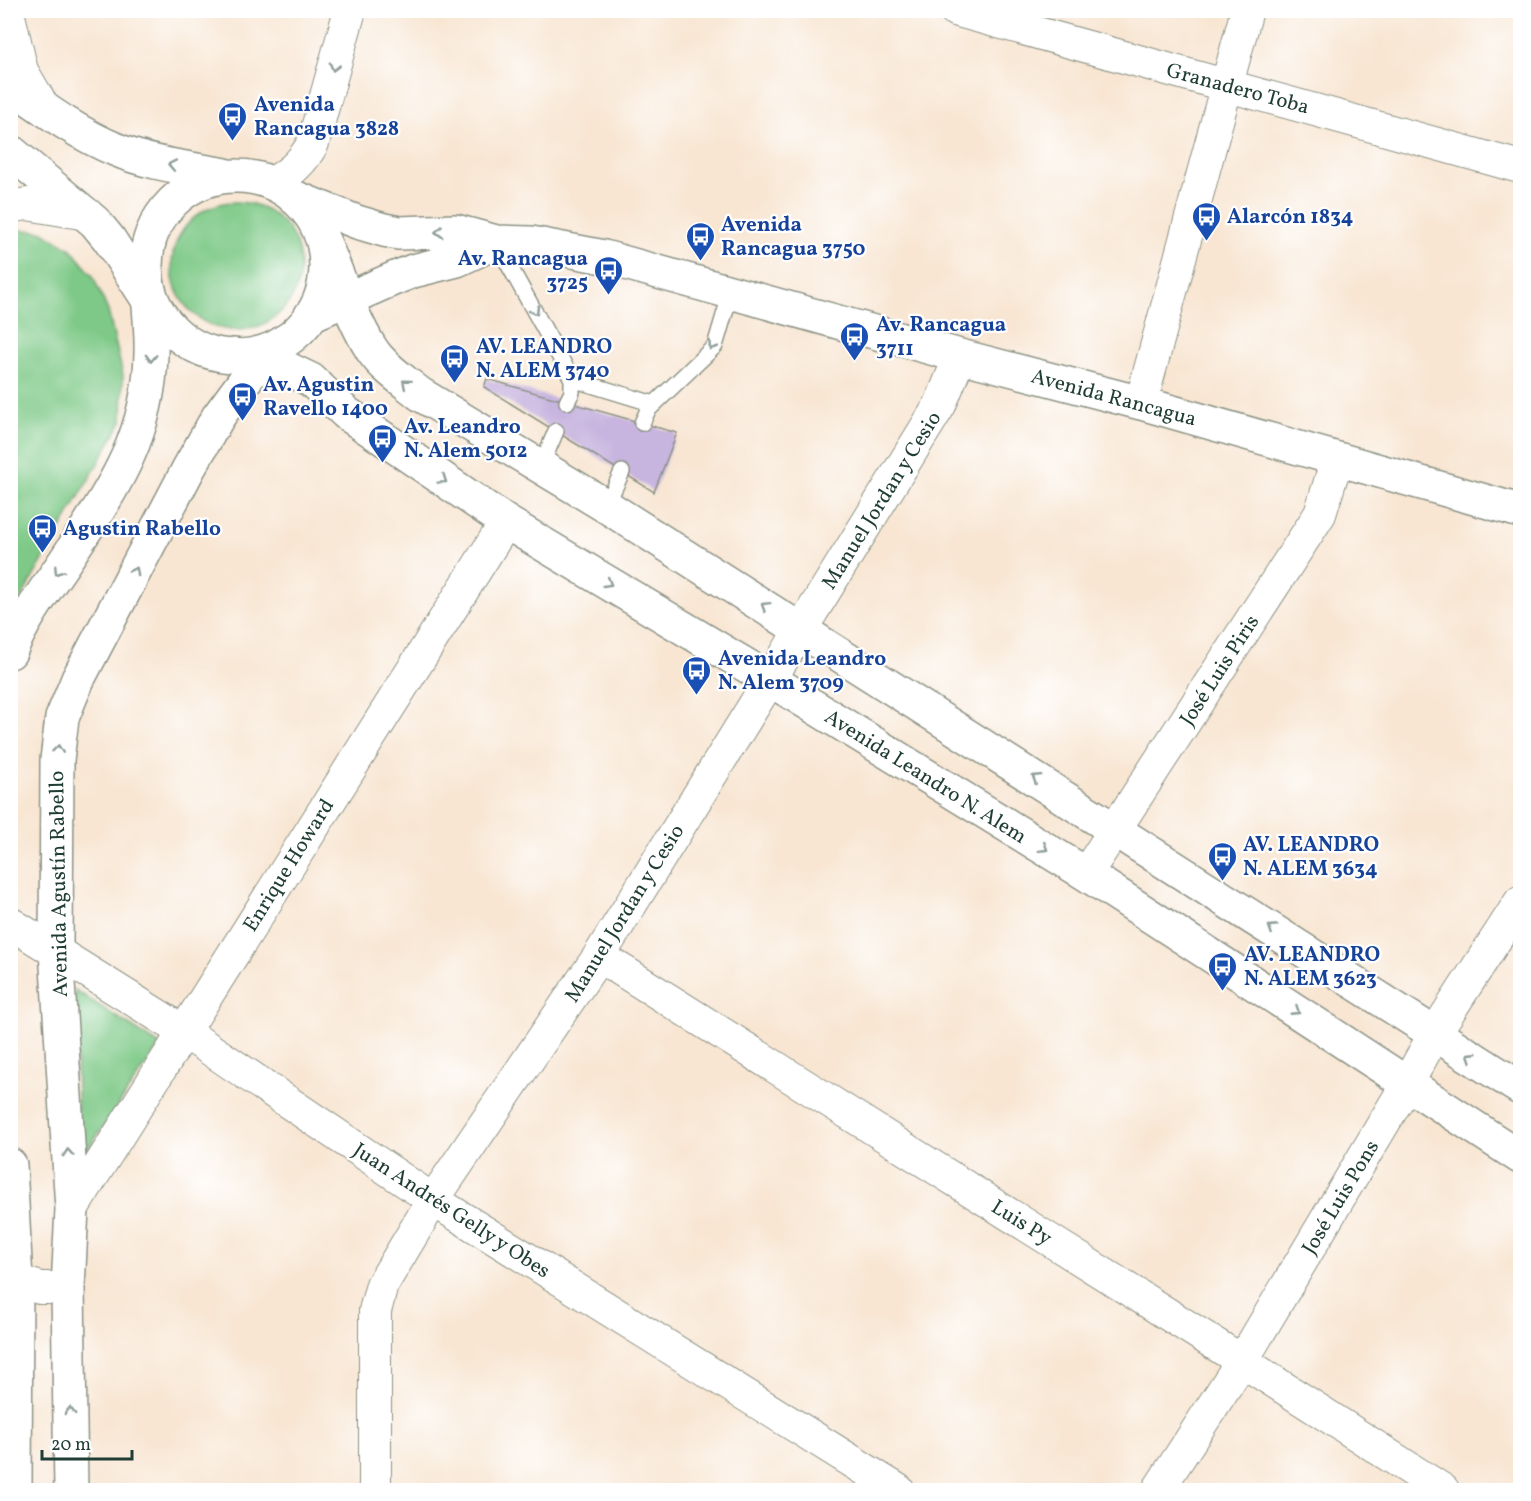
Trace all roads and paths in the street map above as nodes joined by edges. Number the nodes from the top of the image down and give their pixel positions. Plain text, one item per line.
1 (350, 10) edge
2 (955, 10) edge
3 (1247, 10) edge
4 (10, 20) edge
5 (10, 85) edge
6 (1228, 86) junction
7 (45, 110) junction
8 (10, 151) edge
9 (1521, 167) edge
10 (230, 176) junction
11 (284, 190) junction
12 (10, 207) edge
13 (87, 214) junction
14 (320, 234) junction
15 (496, 242) junction
16 (731, 292) junction
17 (151, 296) junction
18 (347, 298) junction
19 (311, 315) junction
20 (260, 352) junction
21 (960, 356) junction
22 (573, 379) junction
23 (567, 402) dead end
24 (1141, 403) junction
25 (654, 404) junction
26 (642, 423) dead end
27 (556, 431) dead end
28 (1337, 459) junction
29 (540, 466) junction
30 (622, 472) dead end
31 (606, 506) junction
32 (1521, 511) edge
33 (506, 522) junction
34 (801, 629) junction
35 (10, 652) edge
36 (769, 679) junction
37 (1117, 829) junction
38 (1086, 874) junction
39 (1521, 902) edge
40 (10, 923) edge
41 (56, 950) junction
42 (599, 956) junction
43 (183, 1031) junction
44 (1435, 1033) junction
45 (1407, 1084) junction
46 (1521, 1088) edge
47 (1521, 1157) edge
48 (10, 1165) edge
49 (433, 1200) junction
50 (72, 1209) junction
51 (13, 1280) edge
52 (68, 1288) junction
53 (1242, 1361) junction
54 (15, 1491) edge
55 (71, 1491) edge
56 (375, 1491) edge
57 (898, 1491) edge
58 (1158, 1491) edge
59 (1443, 1491) edge

1 -> 11 street
2 - 6 street, Granadero Toba
3 - 6 street
4 - 7 street
5 - 7 main road
6 - 9 street, Granadero Toba
6 - 24 street
10 -> 7 main road
8 - 13 main road
10 - 11 main road
10 - 17 main road
11 - 14 main road
15 -> 11 main road, Avenida Rancagua
12 - 13 street
13 - 17 main road
14 - 18 main road
14 - 19 main road
15 - 16 main road, Avenida Rancagua
15 - 18 main road, Avenida Rancagua
15 -> 22 lane
16 - 21 main road, Avenida Rancagua
16 -> 25 lane
17 - 20 main road
17 -> 35 main road
18 - 19 main road, Avenida Rancagua
29 -> 18 main road
19 - 20 main road
20 -> 33 main road, Avenida Leandro N. Alem
41 -> 20 main road, Avenida Agustín Rabello
21 - 24 main road, Avenida Rancagua
21 - 34 street, Manuel Jordan y Cesio
22 - 23 lane
22 - 25 lane
24 - 28 main road, Avenida Rancagua
25 - 26 lane
27 - 29 lane
28 - 32 main road, Avenida Rancagua
28 - 37 street, José Luis Piris
29 - 31 main road
30 - 31 lane
34 -> 31 main road
33 -> 36 main road, Avenida Leandro N. Alem
33 - 43 street, Enrique Howard
34 - 36 street, Manuel Jordan y Cesio
37 -> 34 main road
36 -> 38 main road, Avenida Leandro N. Alem
36 - 42 street, Manuel Jordan y Cesio
37 - 38 street, José Luis Piris
44 -> 37 main road
38 -> 45 main road, Avenida Leandro N. Alem
39 - 44 street, José Luis Pons
40 - 41 street, Juan Andrés Gelly y Obes
41 - 43 street, Juan Andrés Gelly y Obes
50 -> 41 main road, Avenida Agustín Rabello
42 - 49 street, Manuel Jordan y Cesio
42 - 53 street, Luis Py
43 - 49 street, Juan Andrés Gelly y Obes
43 - 50 street, Enrique Howard
44 - 45 street, José Luis Pons
46 -> 44 main road
45 - 47 main road, Avenida Leandro N. Alem
45 - 53 street, José Luis Pons
48 - 51 main road
49 - 56 street, Manuel Jordan y Cesio
49 - 57 street, Juan Andrés Gelly y Obes
50 - 52 main road, Avenida Agustín Rabello
51 - 52 street
51 - 54 main road
55 -> 52 main road, Avenida Agustín Rabello
53 - 58 street, José Luis Pons
53 - 59 street, Luis Py

